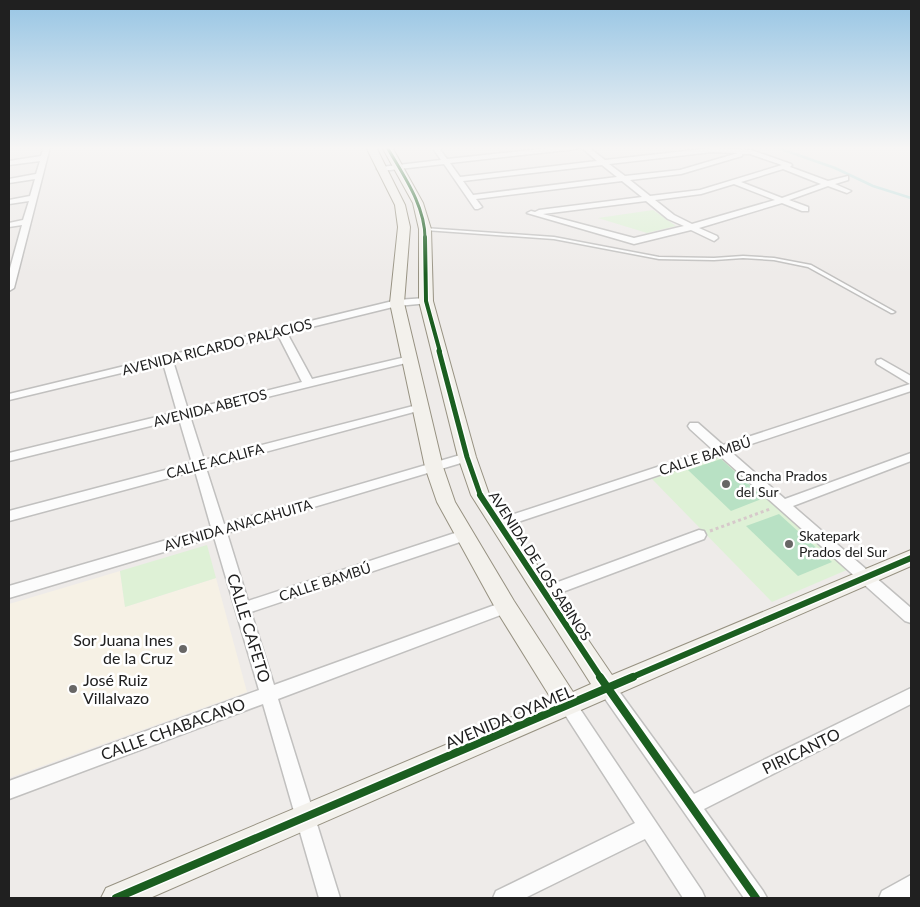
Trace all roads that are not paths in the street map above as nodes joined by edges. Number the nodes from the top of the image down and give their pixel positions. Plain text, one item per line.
1 (35, 189) edge
2 (395, 189) edge
3 (407, 189) edge
4 (466, 189) edge
5 (532, 189) edge
6 (636, 189) edge
7 (710, 189) edge
8 (755, 189) edge
9 (813, 189) edge
10 (842, 189) edge
11 (847, 191) dead end
12 (471, 197) junction
13 (33, 198) junction
14 (647, 199) junction
15 (783, 200) junction
16 (9, 202) edge
17 (478, 206) dead end
18 (805, 209) dead end
19 (27, 222) junction
20 (9, 225) edge
21 (692, 227) junction
22 (425, 229) junction
23 (714, 238) dead end
24 (20, 248) junction
25 (9, 250) edge
26 (10, 278) edge
27 (412, 279) junction
28 (9, 288) edge
29 (426, 301) junction
30 (397, 303) junction
31 (893, 312) dead end
32 (281, 331) junction
33 (167, 358) junction
34 (410, 359) junction
35 (881, 362) dead end
36 (911, 381) edge
37 (309, 384) junction
38 (911, 387) edge
39 (9, 397) edge
40 (421, 407) junction
41 (184, 414) junction
42 (694, 426) dead end
43 (722, 450) junction
44 (9, 456) edge
45 (467, 457) junction
46 (911, 457) edge
47 (200, 465) junction
48 (434, 467) junction
49 (784, 504) junction
50 (9, 516) edge
51 (498, 524) junction
52 (219, 530) junction
53 (464, 535) junction
54 (699, 536) road end
55 (911, 558) edge
56 (867, 577) junction
57 (9, 592) edge
58 (544, 593) junction
59 (506, 606) junction
60 (243, 609) junction
61 (911, 616) edge
62 (607, 688) junction
63 (268, 694) junction
64 (911, 696) edge
65 (568, 705) junction
66 (9, 790) edge
67 (690, 806) junction
68 (306, 817) junction
69 (648, 827) junction
70 (911, 885) edge
71 (116, 898) edge
72 (330, 898) edge
73 (503, 898) edge
74 (695, 898) edge
75 (756, 898) edge
76 (889, 898) edge

1 - 13 street
2 - 27 street, AVENIDA DE LOS SABINOS
3 - 22 street, AVENIDA DE LOS SABINOS
4 - 12 street
5 - 12 street
6 - 14 street
7 - 14 street
8 - 15 street
9 - 15 street
10 - 11 street
12 - 17 street
13 - 16 street
13 - 19 street
14 - 21 street
14 - 21 street
15 - 18 street
15 - 21 street
19 - 20 street
19 - 24 street
21 - 23 street
22 - 27 street, AVENIDA DE LOS SABINOS
22 - 31 lane
24 - 25 street
24 - 26 street
26 - 28 street
27 - 29 street, AVENIDA DE LOS SABINOS
27 - 30 street, AVENIDA DE LOS SABINOS
29 - 30 street, AVENIDA RICARDO PALACIOS
29 - 45 street, AVENIDA DE LOS SABINOS
30 - 32 street, AVENIDA RICARDO PALACIOS
30 - 34 street, AVENIDA DE LOS SABINOS
32 - 33 street, AVENIDA RICARDO PALACIOS
32 - 37 street
33 - 39 street, AVENIDA RICARDO PALACIOS
33 - 41 street, CALLE CAFETO
34 - 37 street, AVENIDA ABETOS
34 - 40 street, AVENIDA DE LOS SABINOS
35 - 36 street
37 - 41 street, AVENIDA ABETOS
38 - 43 street, CALLE BAMBÚ
40 - 47 street, CALLE ACALIFA
40 - 48 street, AVENIDA DE LOS SABINOS
41 - 44 street, AVENIDA ABETOS
41 - 47 street, CALLE CAFETO
42 - 43 street
43 - 49 street
43 - 51 street, CALLE BAMBÚ
45 - 48 street, AVENIDA ANACAHUITA
45 - 51 street, AVENIDA DE LOS SABINOS
46 - 49 street
47 - 50 street, CALLE ACALIFA
47 - 52 street, CALLE CAFETO
48 - 52 street, AVENIDA ANACAHUITA
48 - 53 street, AVENIDA DE LOS SABINOS
49 - 56 street
51 - 58 street, AVENIDA DE LOS SABINOS
52 - 57 street, AVENIDA ANACAHUITA
52 - 60 street, CALLE CAFETO
53 - 59 street, AVENIDA DE LOS SABINOS
53 - 60 street, CALLE BAMBÚ
54 - 58 street
55 - 56 street, AVENIDA OYAMEL
56 - 61 street
56 - 62 street, AVENIDA OYAMEL
58 - 62 street, AVENIDA DE LOS SABINOS
59 - 63 street, CALLE CHABACANO
59 - 65 street, AVENIDA DE LOS SABINOS
60 - 63 street, CALLE CAFETO
62 - 65 street, AVENIDA OYAMEL
62 - 67 street, AVENIDA DE LOS SABINOS
63 - 66 street, CALLE CHABACANO
63 - 68 street, CALLE CAFETO
64 - 67 street, PIRICANTO
65 - 68 street, AVENIDA OYAMEL
65 - 69 street, AVENIDA DE LOS SABINOS
67 - 75 street, AVENIDA DE LOS SABINOS
68 - 71 street, AVENIDA OYAMEL
68 - 72 street, CALLE CAFETO
69 - 73 street
69 - 74 street, AVENIDA DE LOS SABINOS
70 - 76 street

